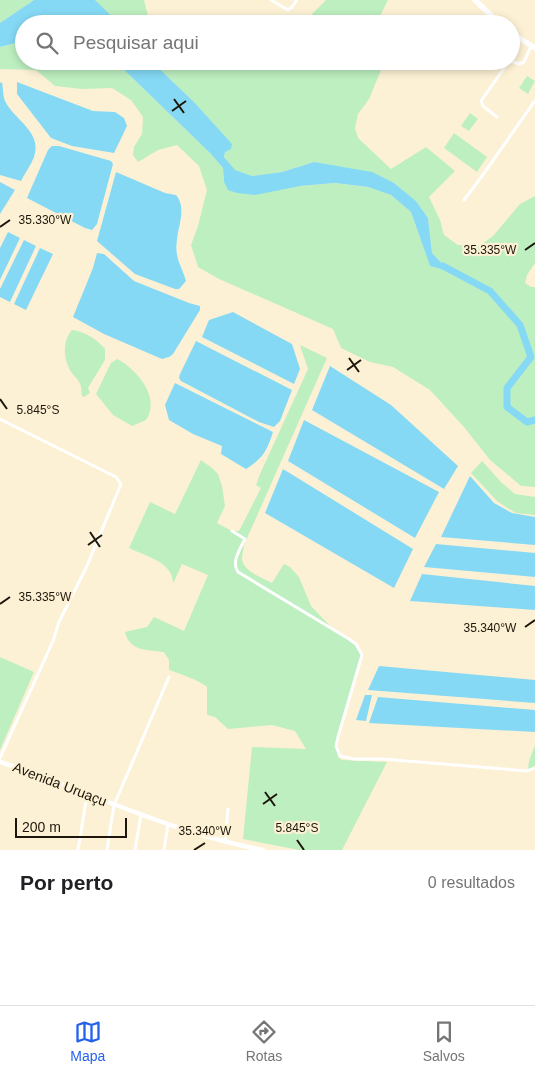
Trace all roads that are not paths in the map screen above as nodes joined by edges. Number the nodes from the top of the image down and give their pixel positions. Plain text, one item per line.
1 (271, 0) edge
2 (297, 0) edge
3 (477, 1) edge
4 (491, 15) edge
5 (520, 38) edge
6 (533, 47) edge
7 (520, 64) edge
8 (503, 70) edge
9 (535, 101) edge
10 (497, 117) dead end
11 (464, 200) dead end
12 (0, 419) edge
13 (232, 531) dead end
14 (169, 677) dead end
15 (0, 758) edge
16 (0, 762) edge
17 (535, 768) edge
18 (87, 795) junction
19 (114, 805) junction
20 (228, 809) dead end
21 (141, 815) junction
22 (168, 824) junction
23 (225, 842) junction
24 (78, 850) edge
25 (107, 850) edge
26 (135, 850) edge
27 (164, 850) edge
28 (263, 850) edge

1 - 2 street
3 - 4 main road
5 - 6 main road
6 - 7 street
8 - 10 street
9 - 11 street
12 - 15 street
13 - 17 street
14 - 19 street
16 - 18 street, Avenida Uruaçu
18 - 19 street, Avenida Uruaçu
18 - 24 street
19 - 21 street, Avenida Uruaçu
19 - 25 street
20 - 23 street
21 - 22 street, Avenida Uruaçu
21 - 26 street
22 - 23 street, Avenida Uruaçu
22 - 27 street
23 - 28 street, Avenida Uruaçu

